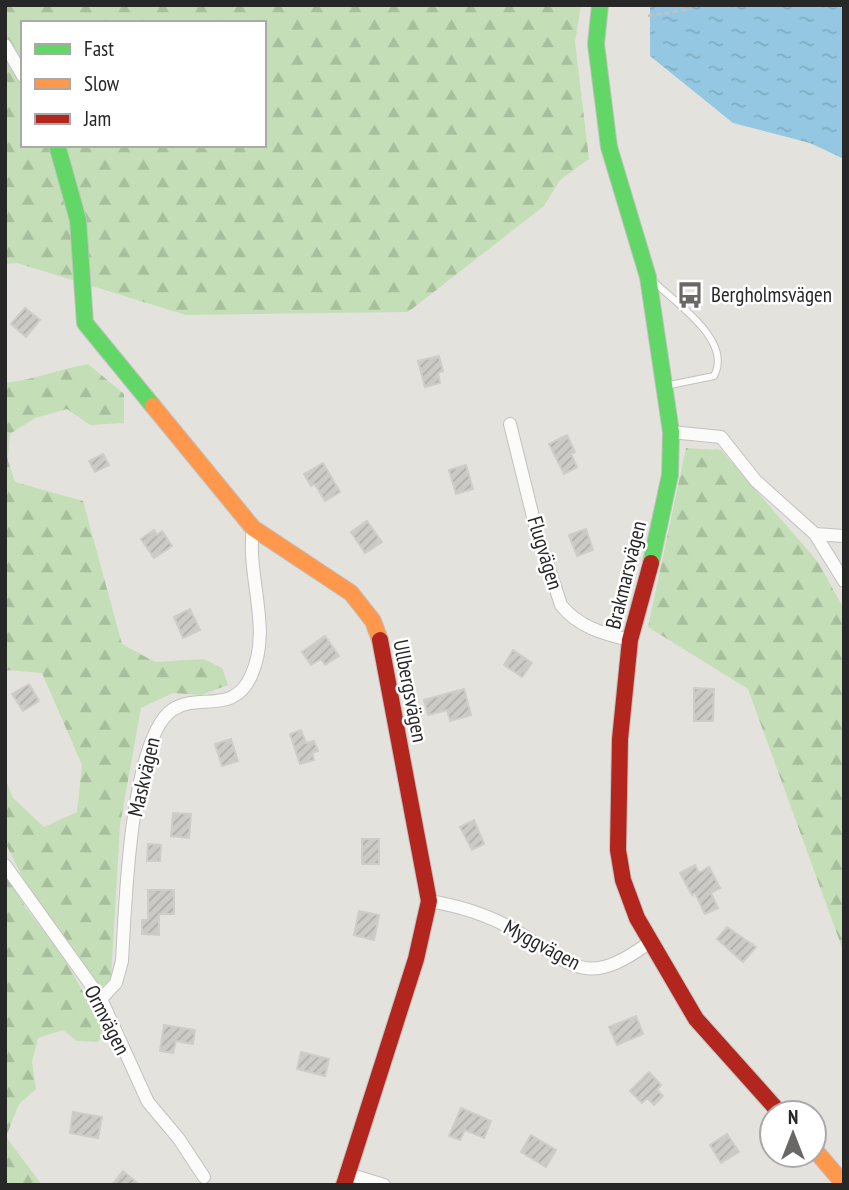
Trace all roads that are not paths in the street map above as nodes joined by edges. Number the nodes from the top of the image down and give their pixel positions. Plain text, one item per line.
1 (600, 5) edge
2 (5, 45) edge
3 (21, 73) edge
4 (58, 147) edge
5 (648, 276) junction
6 (663, 386) junction
7 (510, 424) dead end
8 (671, 432) junction
9 (253, 528) junction
10 (815, 534) junction
11 (844, 536) edge
12 (844, 581) edge
13 (630, 640) junction
14 (5, 865) edge
15 (429, 901) junction
16 (650, 942) junction
17 (101, 999) junction
18 (767, 1099) edge
19 (828, 1165) edge
20 (204, 1177) dead end
21 (346, 1179) edge
22 (844, 1184) edge
23 (384, 1185) edge

1 - 5 street, Brakmarsvägen
2 - 3 street
4 - 9 street, Ullbergsvägen
5 - 6 street, Brakmarsvägen
5 - 6 lane
6 - 8 street, Brakmarsvägen
7 - 13 street, Flugvägen
8 - 10 street
8 - 13 street, Brakmarsvägen
9 - 15 street, Ullbergsvägen
9 - 17 street, Maskvägen
10 - 11 street
10 - 12 street
13 - 16 street, Brakmarsvägen
14 - 17 street, Ormvägen
15 - 16 street, Myggvägen
15 - 21 street, Ullbergsvägen
16 - 18 street, Brakmarsvägen
17 - 20 street, Ormvägen
19 - 22 street
21 - 23 street

